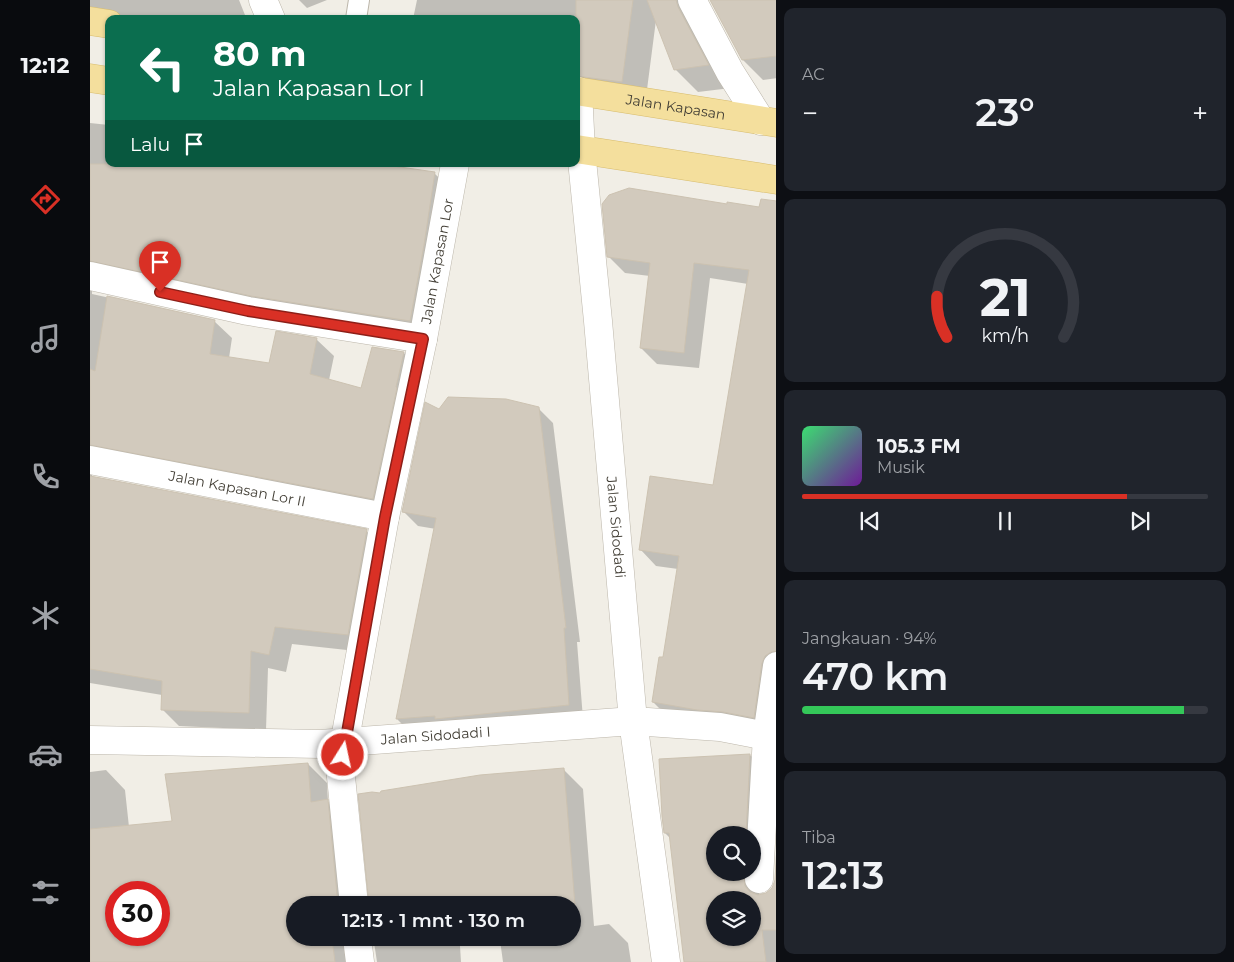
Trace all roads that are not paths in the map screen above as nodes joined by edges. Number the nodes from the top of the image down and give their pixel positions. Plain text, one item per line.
1 (263, 0) edge
2 (360, 0) edge
3 (692, 0) edge
4 (270, 15) edge
5 (357, 15) edge
6 (90, 21) edge
7 (105, 23) edge
8 (90, 78) edge
9 (105, 80) edge
10 (580, 91) edge
11 (769, 122) edge
12 (580, 150) edge
13 (580, 159) edge
14 (454, 167) edge
15 (776, 180) edge
16 (90, 276) edge
17 (423, 339) junction
18 (90, 460) edge
19 (385, 517) junction
20 (776, 666) edge
21 (633, 720) junction
22 (772, 737) edge
23 (90, 740) edge
24 (345, 742) junction
25 (761, 849) edge
26 (353, 896) edge
27 (358, 946) edge
28 (360, 962) edge
29 (666, 962) edge

1 - 4 street
2 - 5 lane
3 - 11 street
6 - 7 main road
8 - 9 main road
10 - 11 main road, Jalan Kapasan
12 - 15 main road
13 - 21 street, Jalan Sidodadi
14 - 17 street, Jalan Kapasan Lor
16 - 17 street
17 - 19 street, Jalan Kapasan Lor
18 - 19 street, Jalan Kapasan Lor II
19 - 24 street, Jalan Kapasan Lor
20 - 22 street
21 - 22 street, Jalan Sidodadi I
21 - 24 street, Jalan Sidodadi I
21 - 29 street, Jalan Sidodadi
22 - 25 street
23 - 24 street, Jalan Sidodadi I
24 - 26 street, Jalan Kapasan Lor
27 - 28 street

